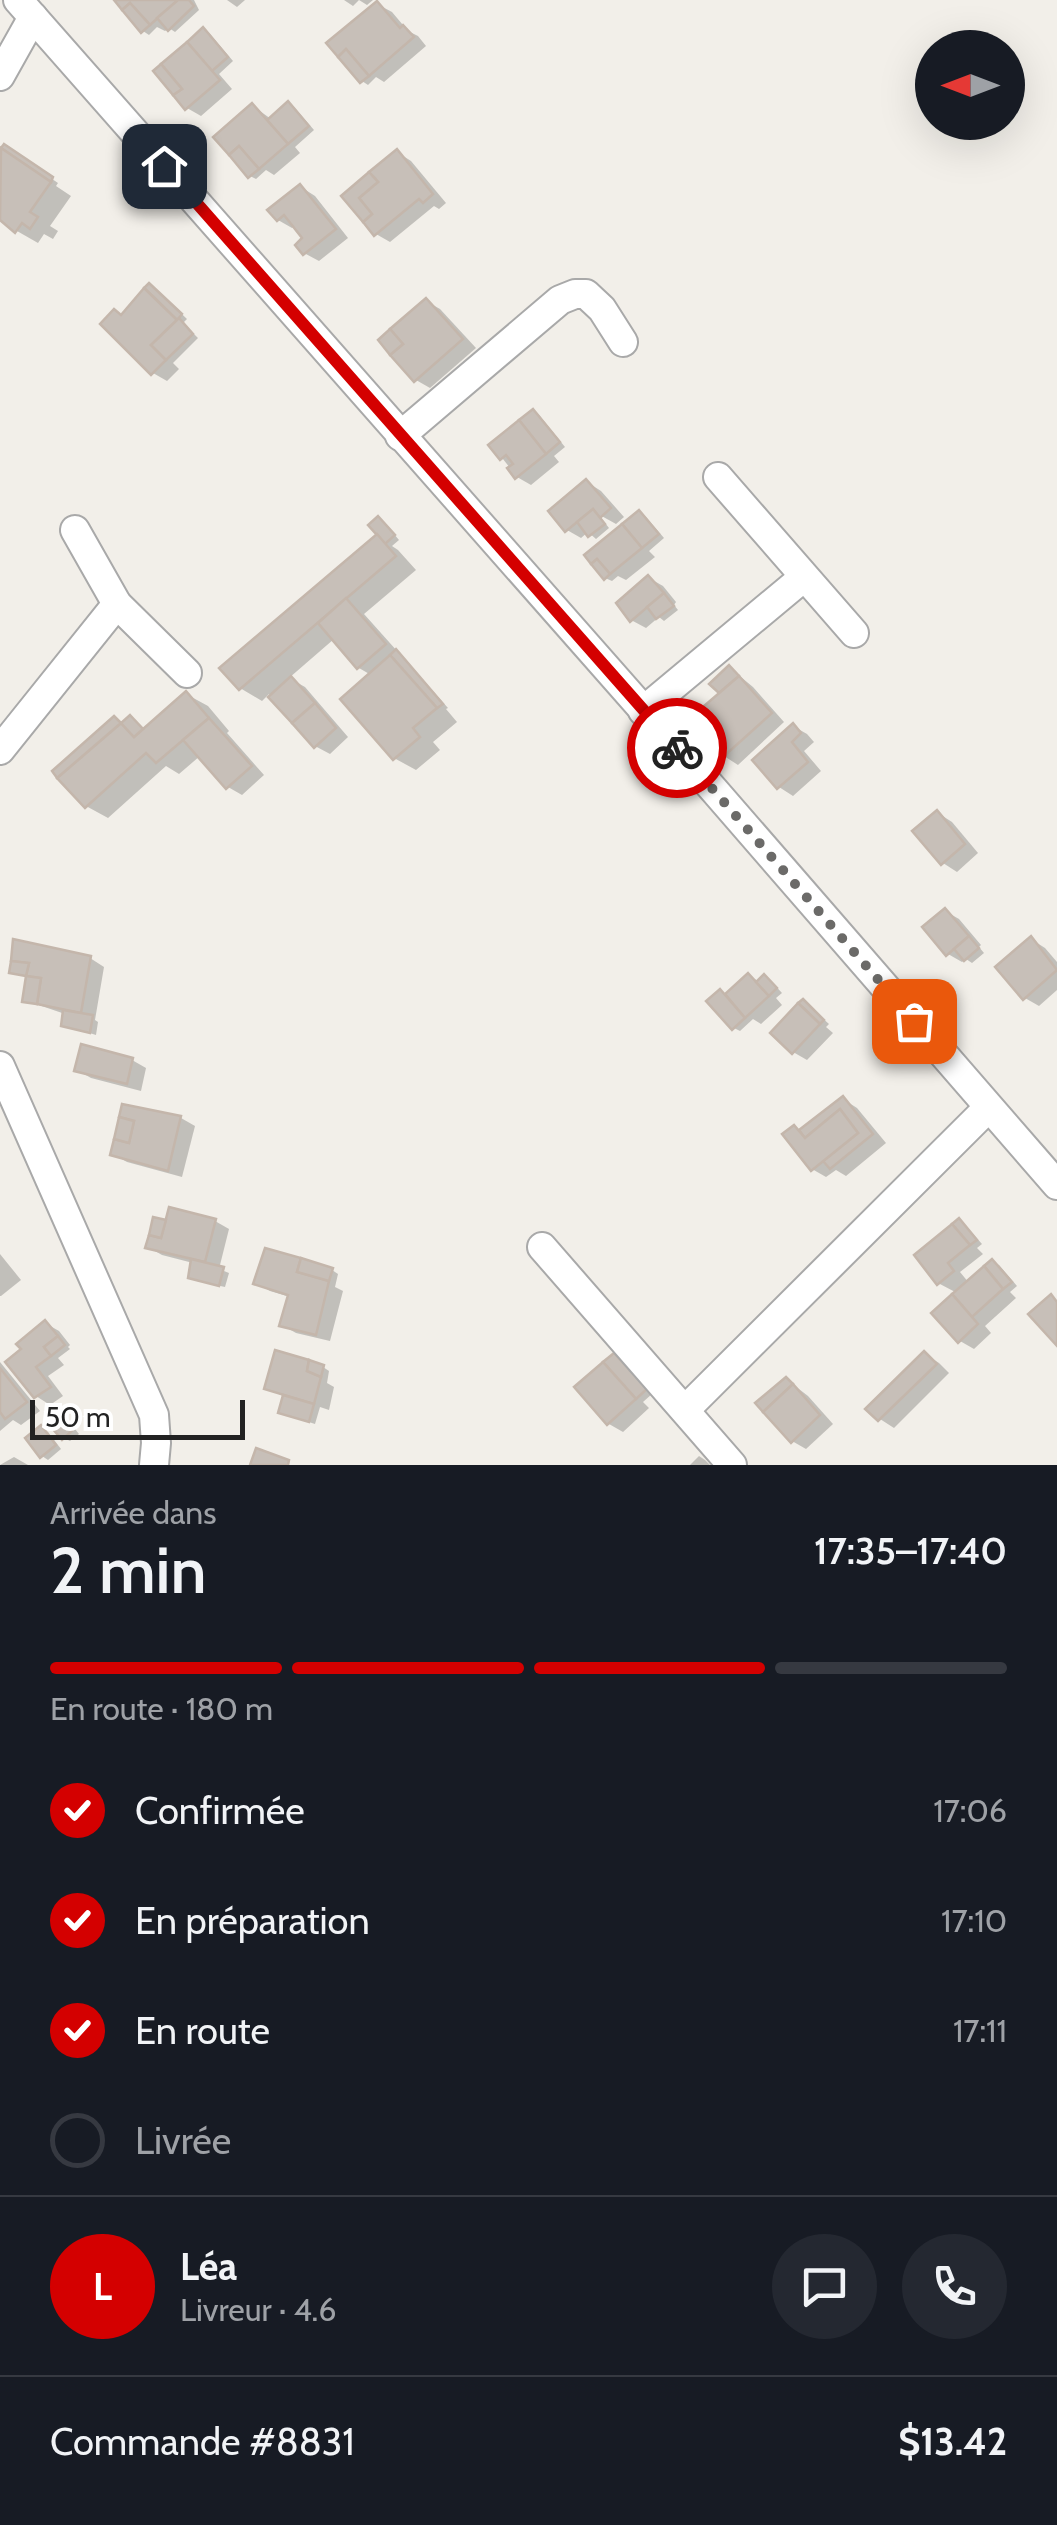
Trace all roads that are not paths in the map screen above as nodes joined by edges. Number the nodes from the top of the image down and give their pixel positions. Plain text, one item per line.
1 (26, 8) edge
2 (0, 76) edge
3 (623, 342) dead end
4 (400, 436) junction
5 (718, 477) dead end
6 (75, 530) dead end
7 (804, 577) junction
8 (117, 604) junction
9 (854, 633) dead end
10 (187, 673) dead end
11 (643, 710) junction
12 (0, 750) edge
13 (0, 1066) edge
14 (988, 1108) junction
15 (1057, 1185) edge
16 (542, 1247) dead end
17 (684, 1410) junction
18 (154, 1465) edge
19 (732, 1465) edge

1 - 2 street
1 - 4 street
3 - 4 street
4 - 11 street
5 - 7 street
6 - 8 street
7 - 9 street
7 - 11 street
8 - 10 street
8 - 12 street
11 - 14 street
13 - 18 street
14 - 15 street
14 - 17 street
16 - 17 street
17 - 19 street

